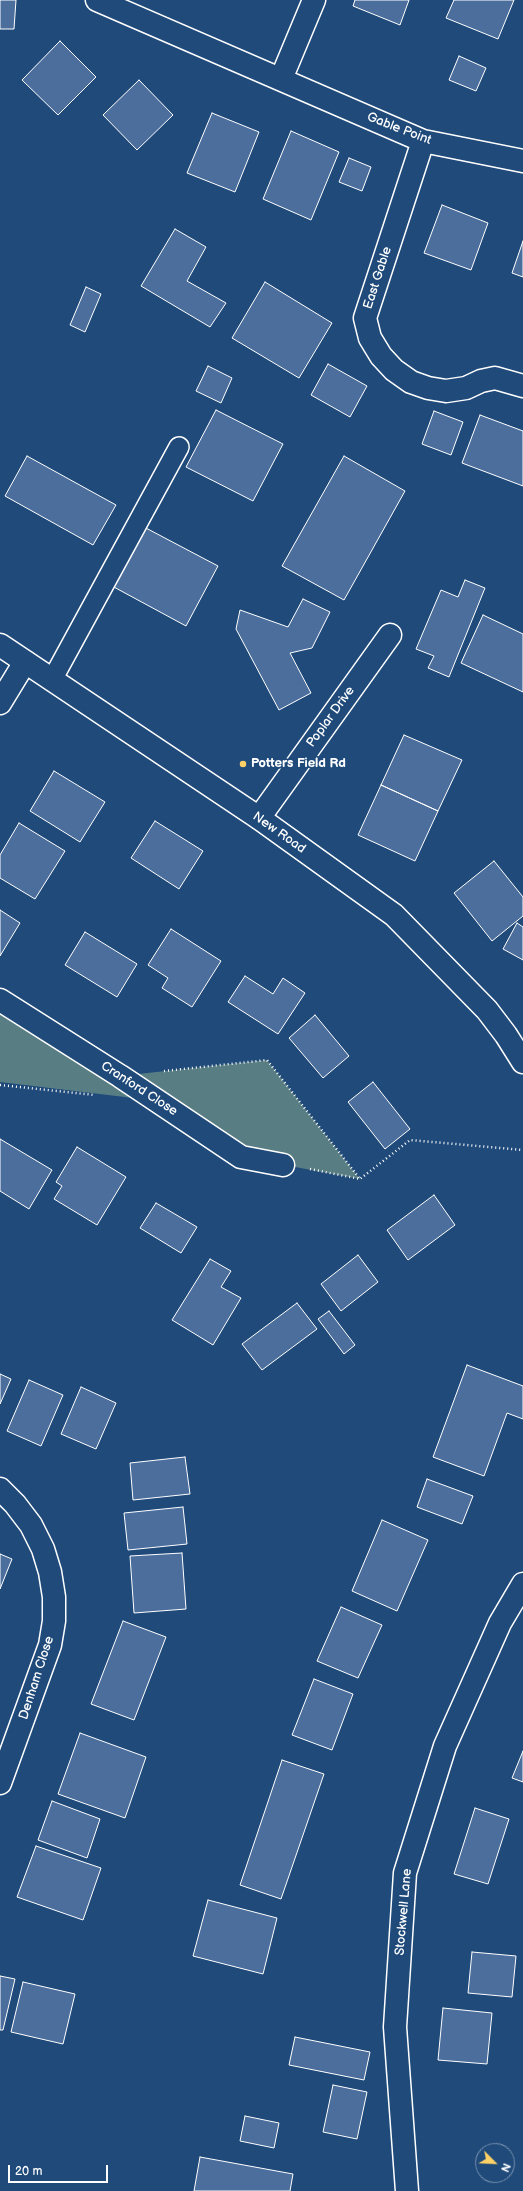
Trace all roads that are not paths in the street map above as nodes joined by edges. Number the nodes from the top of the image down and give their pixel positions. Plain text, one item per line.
1 (97, 0) edge
2 (314, 0) edge
3 (281, 79) junction
4 (423, 141) junction
5 (523, 161) edge
6 (523, 386) edge
7 (179, 447) dead end
8 (390, 635) dead end
9 (0, 644) edge
10 (25, 662) junction
11 (52, 680) junction
12 (0, 703) edge
13 (258, 818) junction
14 (0, 1000) edge
15 (523, 1062) edge
16 (283, 1165) road end
17 (0, 1489) edge
18 (523, 1584) edge
19 (0, 1784) edge
20 (407, 2191) edge

1 - 3 street, Gable Point
2 - 3 street
3 - 4 street, Gable Point
4 - 5 street, Gable Point
4 - 6 street, East Gable
7 - 11 lane
8 - 13 street, Poplar Drive
9 - 10 street, New Road
10 - 11 street, New Road
10 - 12 street
11 - 13 street, New Road
13 - 15 street, New Road
14 - 16 street, Cranford Close
17 - 19 street, Denham Close
18 - 20 street, Stockwell Lane

